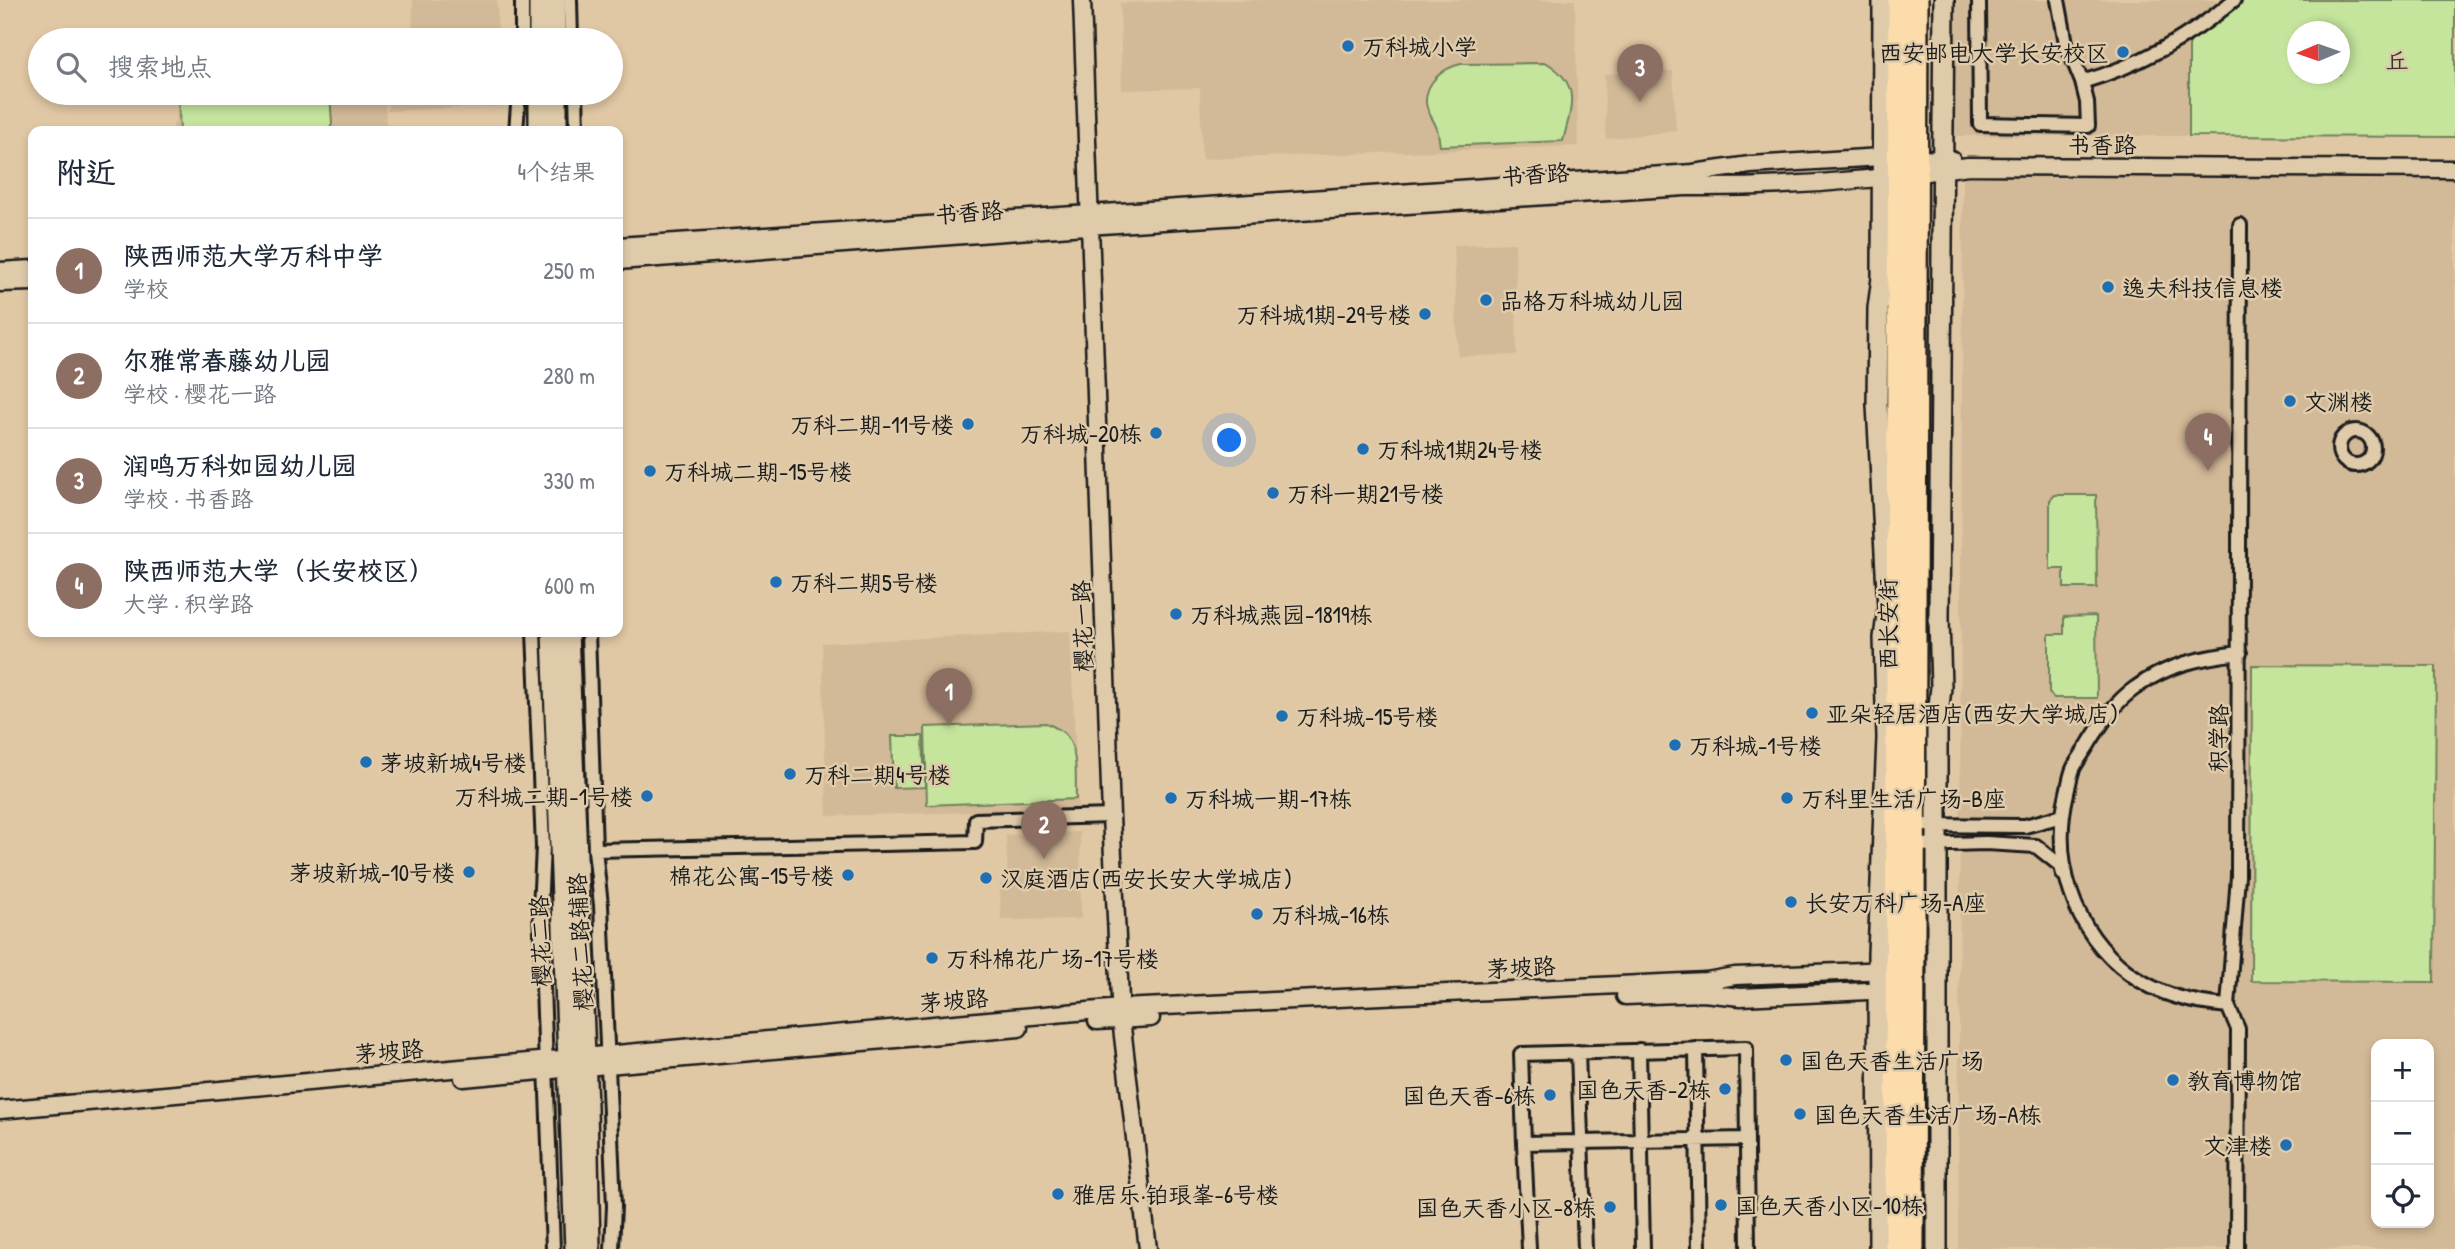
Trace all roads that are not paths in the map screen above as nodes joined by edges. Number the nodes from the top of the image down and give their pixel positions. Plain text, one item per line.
1 (522, 0) edge
2 (539, 0) edge
3 (555, 0) edge
4 (570, 0) edge
5 (1082, 0) edge
6 (1882, 0) edge
7 (1899, 0) edge
8 (1917, 0) edge
9 (1944, 0) edge
10 (1979, 0) edge
11 (2058, 0) edge
12 (2234, 0) edge
13 (522, 28) edge
14 (539, 28) edge
15 (555, 28) edge
16 (571, 28) edge
17 (2082, 82) junction
18 (518, 105) edge
19 (539, 105) edge
20 (557, 105) edge
21 (577, 105) edge
22 (516, 126) edge
23 (539, 126) edge
24 (557, 126) edge
25 (578, 126) edge
26 (2455, 160) edge
27 (1944, 165) junction
28 (1898, 167) junction
29 (2455, 169) edge
30 (1090, 220) junction
31 (2240, 225) dead end
32 (623, 246) edge
33 (623, 261) edge
34 (28, 269) edge
35 (0, 271) edge
36 (28, 282) edge
37 (0, 283) edge
38 (534, 637) edge
39 (552, 637) edge
40 (568, 637) edge
41 (588, 637) edge
42 (2240, 653) junction
43 (1111, 816) junction
44 (2062, 816) junction
45 (1915, 835) junction
46 (1937, 835) junction
47 (595, 850) junction
48 (2070, 895) junction
49 (1837, 972) junction
50 (1896, 980) junction
51 (1838, 992) junction
52 (2228, 1006) junction
53 (1121, 1014) junction
54 (1696, 1049) junction
55 (1639, 1050) junction
56 (1578, 1052) junction
57 (607, 1059) junction
58 (577, 1062) junction
59 (545, 1065) junction
60 (0, 1110) edge
61 (0, 1120) edge
62 (1746, 1139) junction
63 (1641, 1141) junction
64 (1697, 1141) junction
65 (1581, 1142) junction
66 (1524, 1143) junction
67 (553, 1249) edge
68 (575, 1249) edge
69 (590, 1249) edge
70 (612, 1249) edge
71 (1148, 1249) edge
72 (1529, 1249) edge
73 (1586, 1249) edge
74 (1643, 1249) edge
75 (1699, 1249) edge
76 (1748, 1249) edge
77 (1879, 1249) edge
78 (1896, 1249) edge
79 (1913, 1249) edge
80 (1937, 1249) edge
81 (2237, 1249) edge

1 - 13 street
2 - 14 main road
3 - 15 main road
4 - 16 street
5 - 30 street, 樱花一路
6 - 28 main road
7 - 28 main road, 西长安街
8 - 28 main road, 西长安街
9 - 27 main road
10 - 17 street
11 - 17 street
12 - 17 street
18 - 22 street
19 - 23 main road
20 - 24 main road
21 - 25 street
26 - 27 street, 书香路
27 - 28 street, 书香路
27 - 29 street, 书香路
27 - 46 main road
28 - 30 street, 书香路
28 - 45 main road, 西长安街
28 - 50 main road, 西长安街
30 - 32 street, 书香路
30 - 33 street, 书香路
30 - 43 street, 樱花一路
31 - 42 street, 积学路
34 - 35 street
36 - 37 street
38 - 59 street, 樱花二路辅路
39 - 58 main road, 樱花二路
40 - 58 main road, 樱花二路
41 - 47 street, 樱花二路辅路
42 - 44 street
42 - 52 street, 积学路
43 - 47 street
43 - 53 street, 樱花一路
44 - 46 street
44 - 48 street
45 - 46 street
45 - 46 street
45 - 50 main road, 西长安街
46 - 48 street
46 - 80 main road
47 - 57 street, 樱花二路辅路
48 - 52 street
49 - 50 street, 茅坡路
49 - 51 street
49 - 53 street, 茅坡路
50 - 51 street, 茅坡路
50 - 77 main road
50 - 78 main road, 西长安街
50 - 79 main road, 西长安街
51 - 53 street, 茅坡路
52 - 81 street, 积学路
53 - 57 street, 茅坡路
53 - 71 street, 樱花一路
54 - 55 street
54 - 62 street
54 - 64 street
55 - 56 street
55 - 63 street
56 - 65 street
56 - 66 street
57 - 58 street, 茅坡路
57 - 70 street, 樱花二路辅路
58 - 59 street, 茅坡路
58 - 68 main road, 樱花二路
58 - 69 main road, 樱花二路
59 - 60 street, 茅坡路
59 - 61 street, 茅坡路
59 - 67 street, 樱花二路辅路
62 - 64 street
62 - 76 street
63 - 64 street
63 - 65 street
63 - 74 street
64 - 75 street
65 - 66 street
65 - 73 street
66 - 72 street

